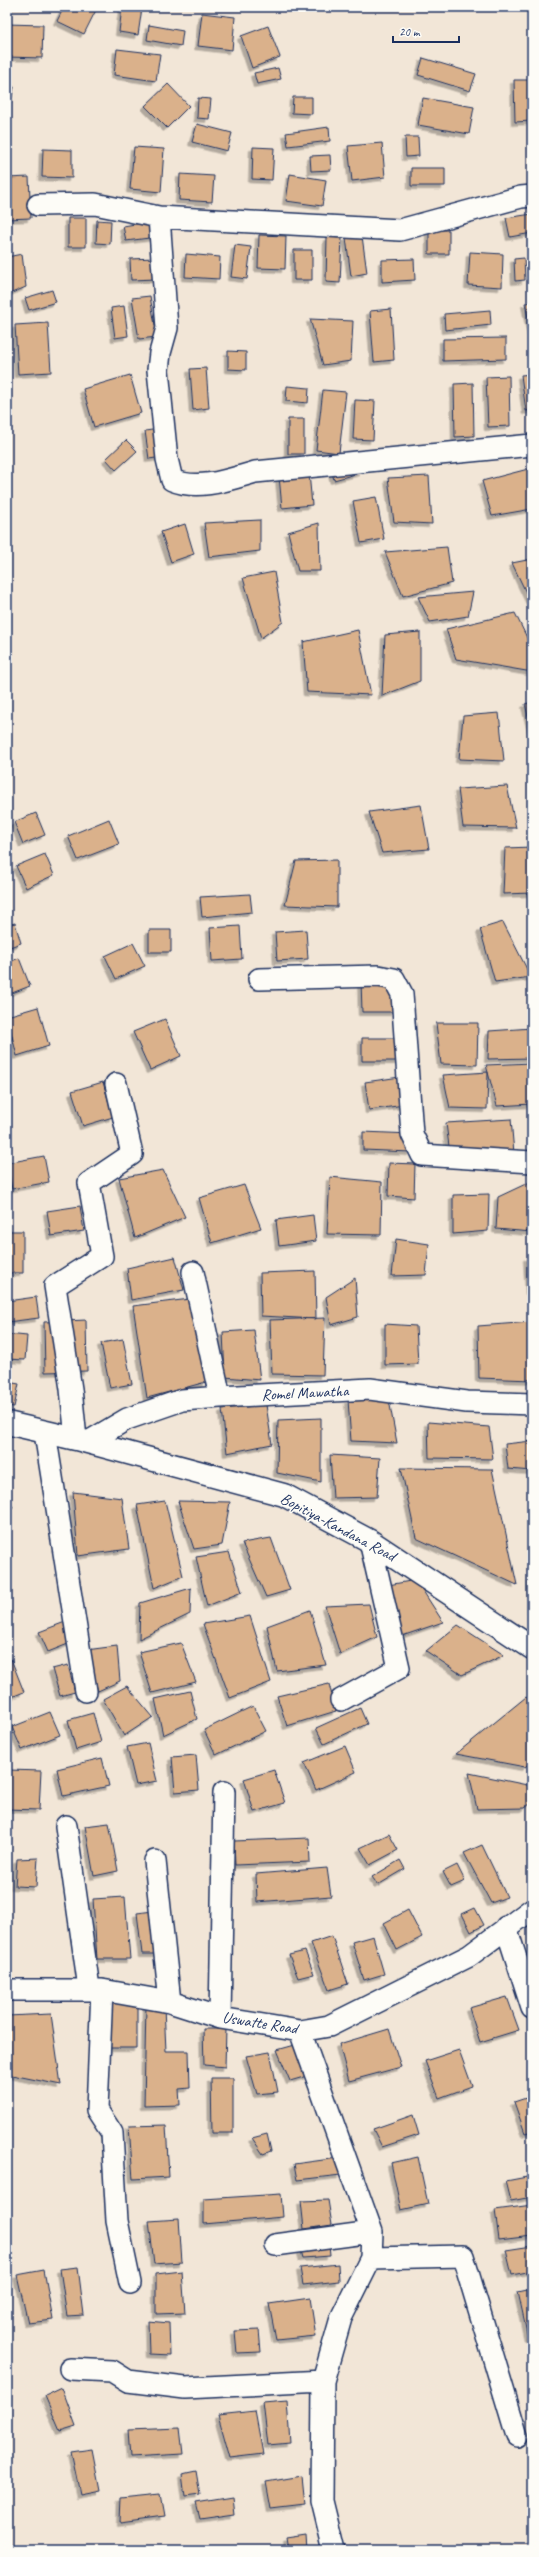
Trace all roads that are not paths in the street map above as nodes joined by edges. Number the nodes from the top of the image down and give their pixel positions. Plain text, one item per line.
1 (532, 196) edge
2 (38, 205) dead end
3 (158, 216) junction
4 (532, 445) edge
5 (259, 979) dead end
6 (116, 1084) dead end
7 (532, 1162) edge
8 (193, 1272) dead end
9 (220, 1397) junction
10 (532, 1404) edge
11 (7, 1423) edge
12 (44, 1433) junction
13 (82, 1441) junction
14 (370, 1541) junction
15 (532, 1648) edge
16 (86, 1691) dead end
17 (341, 1700) dead end
18 (224, 1792) dead end
19 (66, 1826) dead end
20 (155, 1861) dead end
21 (532, 1909) edge
22 (506, 1927) junction
23 (96, 1989) junction
24 (7, 1990) edge
25 (170, 2002) junction
26 (532, 2008) edge
27 (220, 2018) junction
28 (300, 2031) junction
29 (372, 2232) junction
30 (275, 2245) dead end
31 (372, 2258) junction
32 (130, 2283) dead end
33 (70, 2369) dead end
34 (323, 2381) junction
35 (517, 2436) dead end
36 (334, 2550) edge

1 - 3 street
2 - 3 street
3 - 4 street
5 - 7 street
6 - 13 street
8 - 9 street
9 - 10 street, Romel Mawatha
9 - 13 street, Romel Mawatha
11 - 12 street, Bopitiya-Kandana Road
12 - 13 street, Bopitiya-Kandana Road
12 - 16 street
13 - 14 street, Bopitiya-Kandana Road
14 - 15 street, Bopitiya-Kandana Road
14 - 17 street
18 - 27 street
19 - 23 street
20 - 25 street
21 - 22 street, Uswatte Road
22 - 26 street
22 - 28 street, Uswatte Road
23 - 24 street, Uswatte Road
23 - 25 street, Uswatte Road
23 - 32 street
25 - 27 street, Uswatte Road
27 - 28 street, Uswatte Road
28 - 29 street
29 - 30 street
29 - 31 street
31 - 34 street
31 - 35 street
33 - 34 street
34 - 36 street

